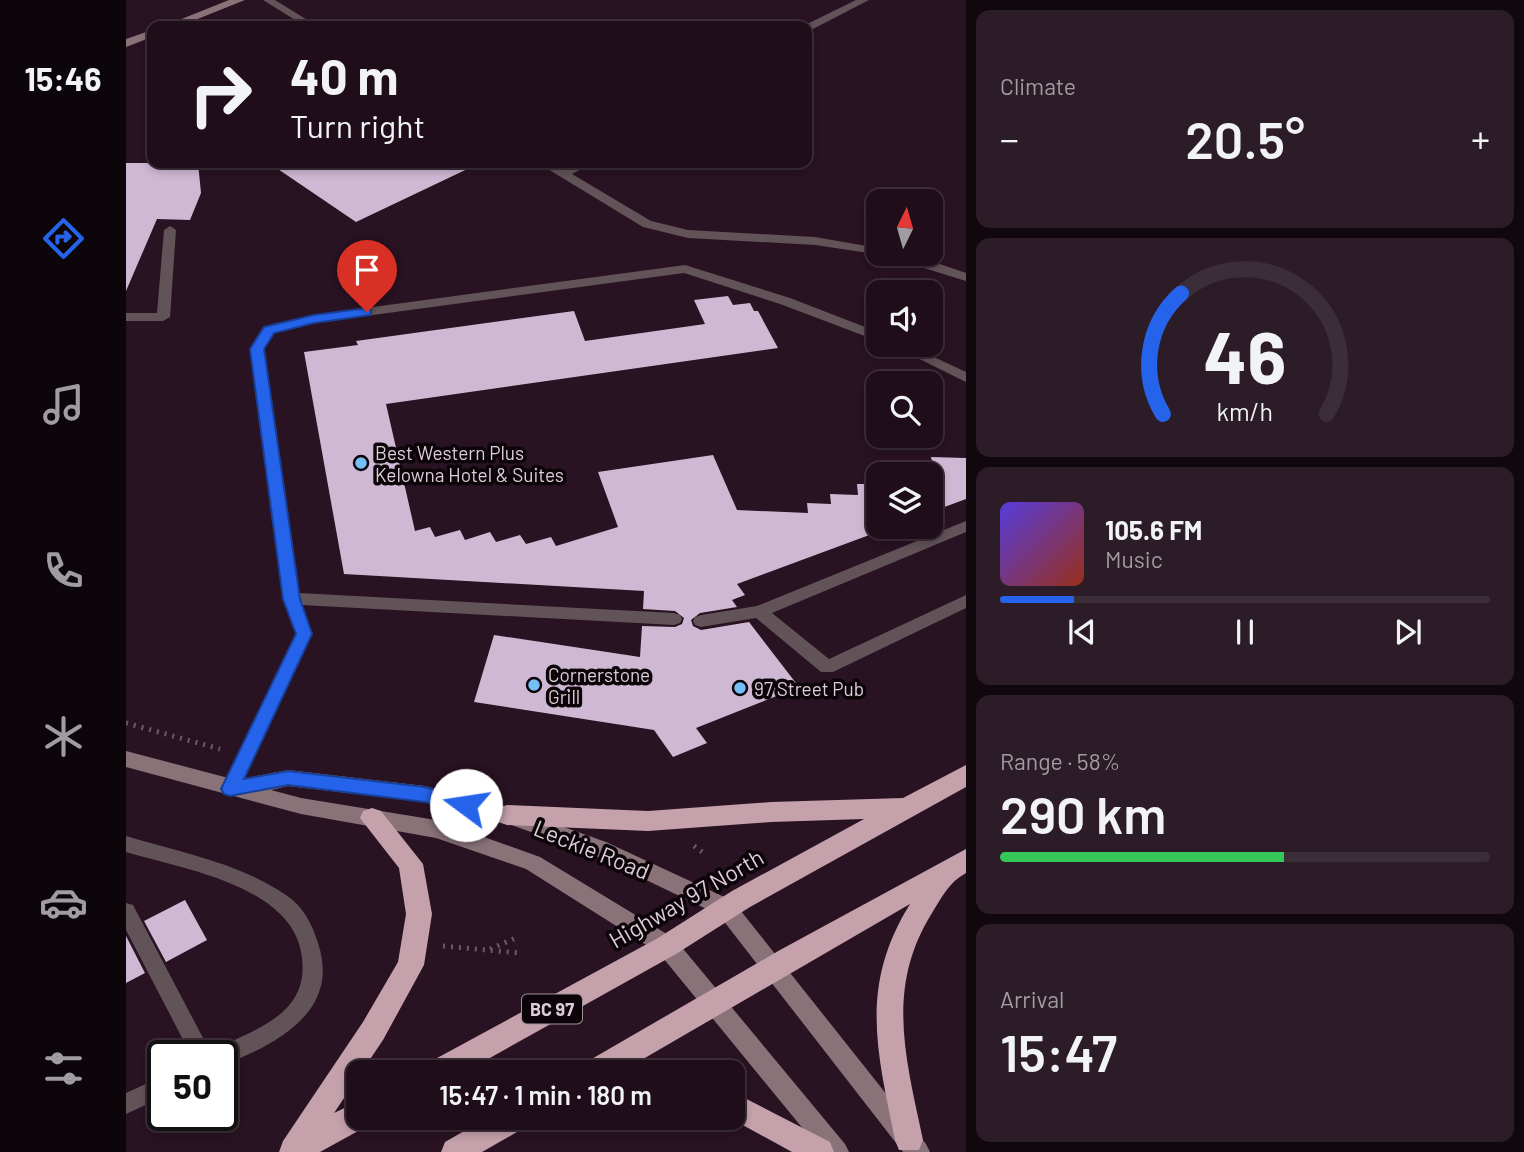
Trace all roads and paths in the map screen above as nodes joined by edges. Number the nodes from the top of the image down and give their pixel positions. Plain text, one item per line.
1 (239, 0) edge
2 (268, 0) edge
3 (864, 0) edge
4 (183, 21) edge
5 (304, 21) edge
6 (812, 26) edge
7 (147, 35) edge
8 (126, 43) edge
9 (553, 168) edge
10 (576, 168) edge
11 (563, 174) junction
12 (170, 230) dead end
13 (866, 250) edge
14 (934, 266) edge
15 (966, 277) edge
16 (126, 317) edge
17 (866, 332) edge
18 (923, 357) edge
19 (966, 378) edge
20 (966, 526) edge
21 (292, 599) junction
22 (966, 601) edge
23 (759, 612) junction
24 (674, 620) dead end
25 (701, 621) dead end
26 (128, 763) edge
27 (966, 775) edge
28 (230, 789) junction
29 (909, 808) junction
30 (507, 815) junction
31 (372, 818) junction
32 (126, 844) edge
33 (955, 866) edge
34 (726, 908) junction
35 (126, 911) edge
36 (519, 937) dead end
37 (443, 946) dead end
38 (667, 946) junction
39 (489, 950) junction
40 (519, 953) dead end
41 (774, 968) junction
42 (713, 1002) junction
43 (194, 1040) edge
44 (238, 1048) edge
45 (460, 1060) edge
46 (615, 1060) edge
47 (147, 1094) edge
48 (126, 1104) edge
49 (745, 1111) edge
50 (346, 1122) edge
51 (493, 1130) edge
52 (914, 1146) edge
53 (293, 1152) edge
54 (455, 1152) edge
55 (820, 1152) edge
56 (837, 1152) edge

1 - 4 main road
2 - 5 lane
3 - 6 lane
7 - 8 main road
9 - 11 lane
10 - 11 lane
11 - 13 lane
12 - 16 lane
14 - 15 lane
17 - 21 lane
18 - 19 lane
20 - 23 lane
21 - 24 lane
21 - 28 lane
22 - 23 lane
23 - 25 lane
26 - 28 main road, Leckie Road
27 - 29 highway, Highway 97 North / BC 97
28 - 30 main road, Leckie Road
28 - 31 main road, Leckie Road
29 - 30 highway
29 - 34 highway, Highway 97 North / BC 97
30 - 34 main road, Leckie Road
31 - 38 main road, Leckie Road
31 - 53 highway
32 - 44 lane
33 - 41 highway
33 - 52 highway
34 - 38 highway, Highway 97 North / BC 97
34 - 41 main road, Leckie Road
35 - 43 lane
36 - 39 path
37 - 39 path
38 - 42 main road, Leckie Road
38 - 45 highway, Highway 97 North / BC 97
39 - 40 path
41 - 42 highway
41 - 52 main road, Leckie Road
42 - 46 highway
42 - 56 main road, Leckie Road
47 - 48 lane
49 - 55 highway
50 - 53 highway
51 - 54 highway

